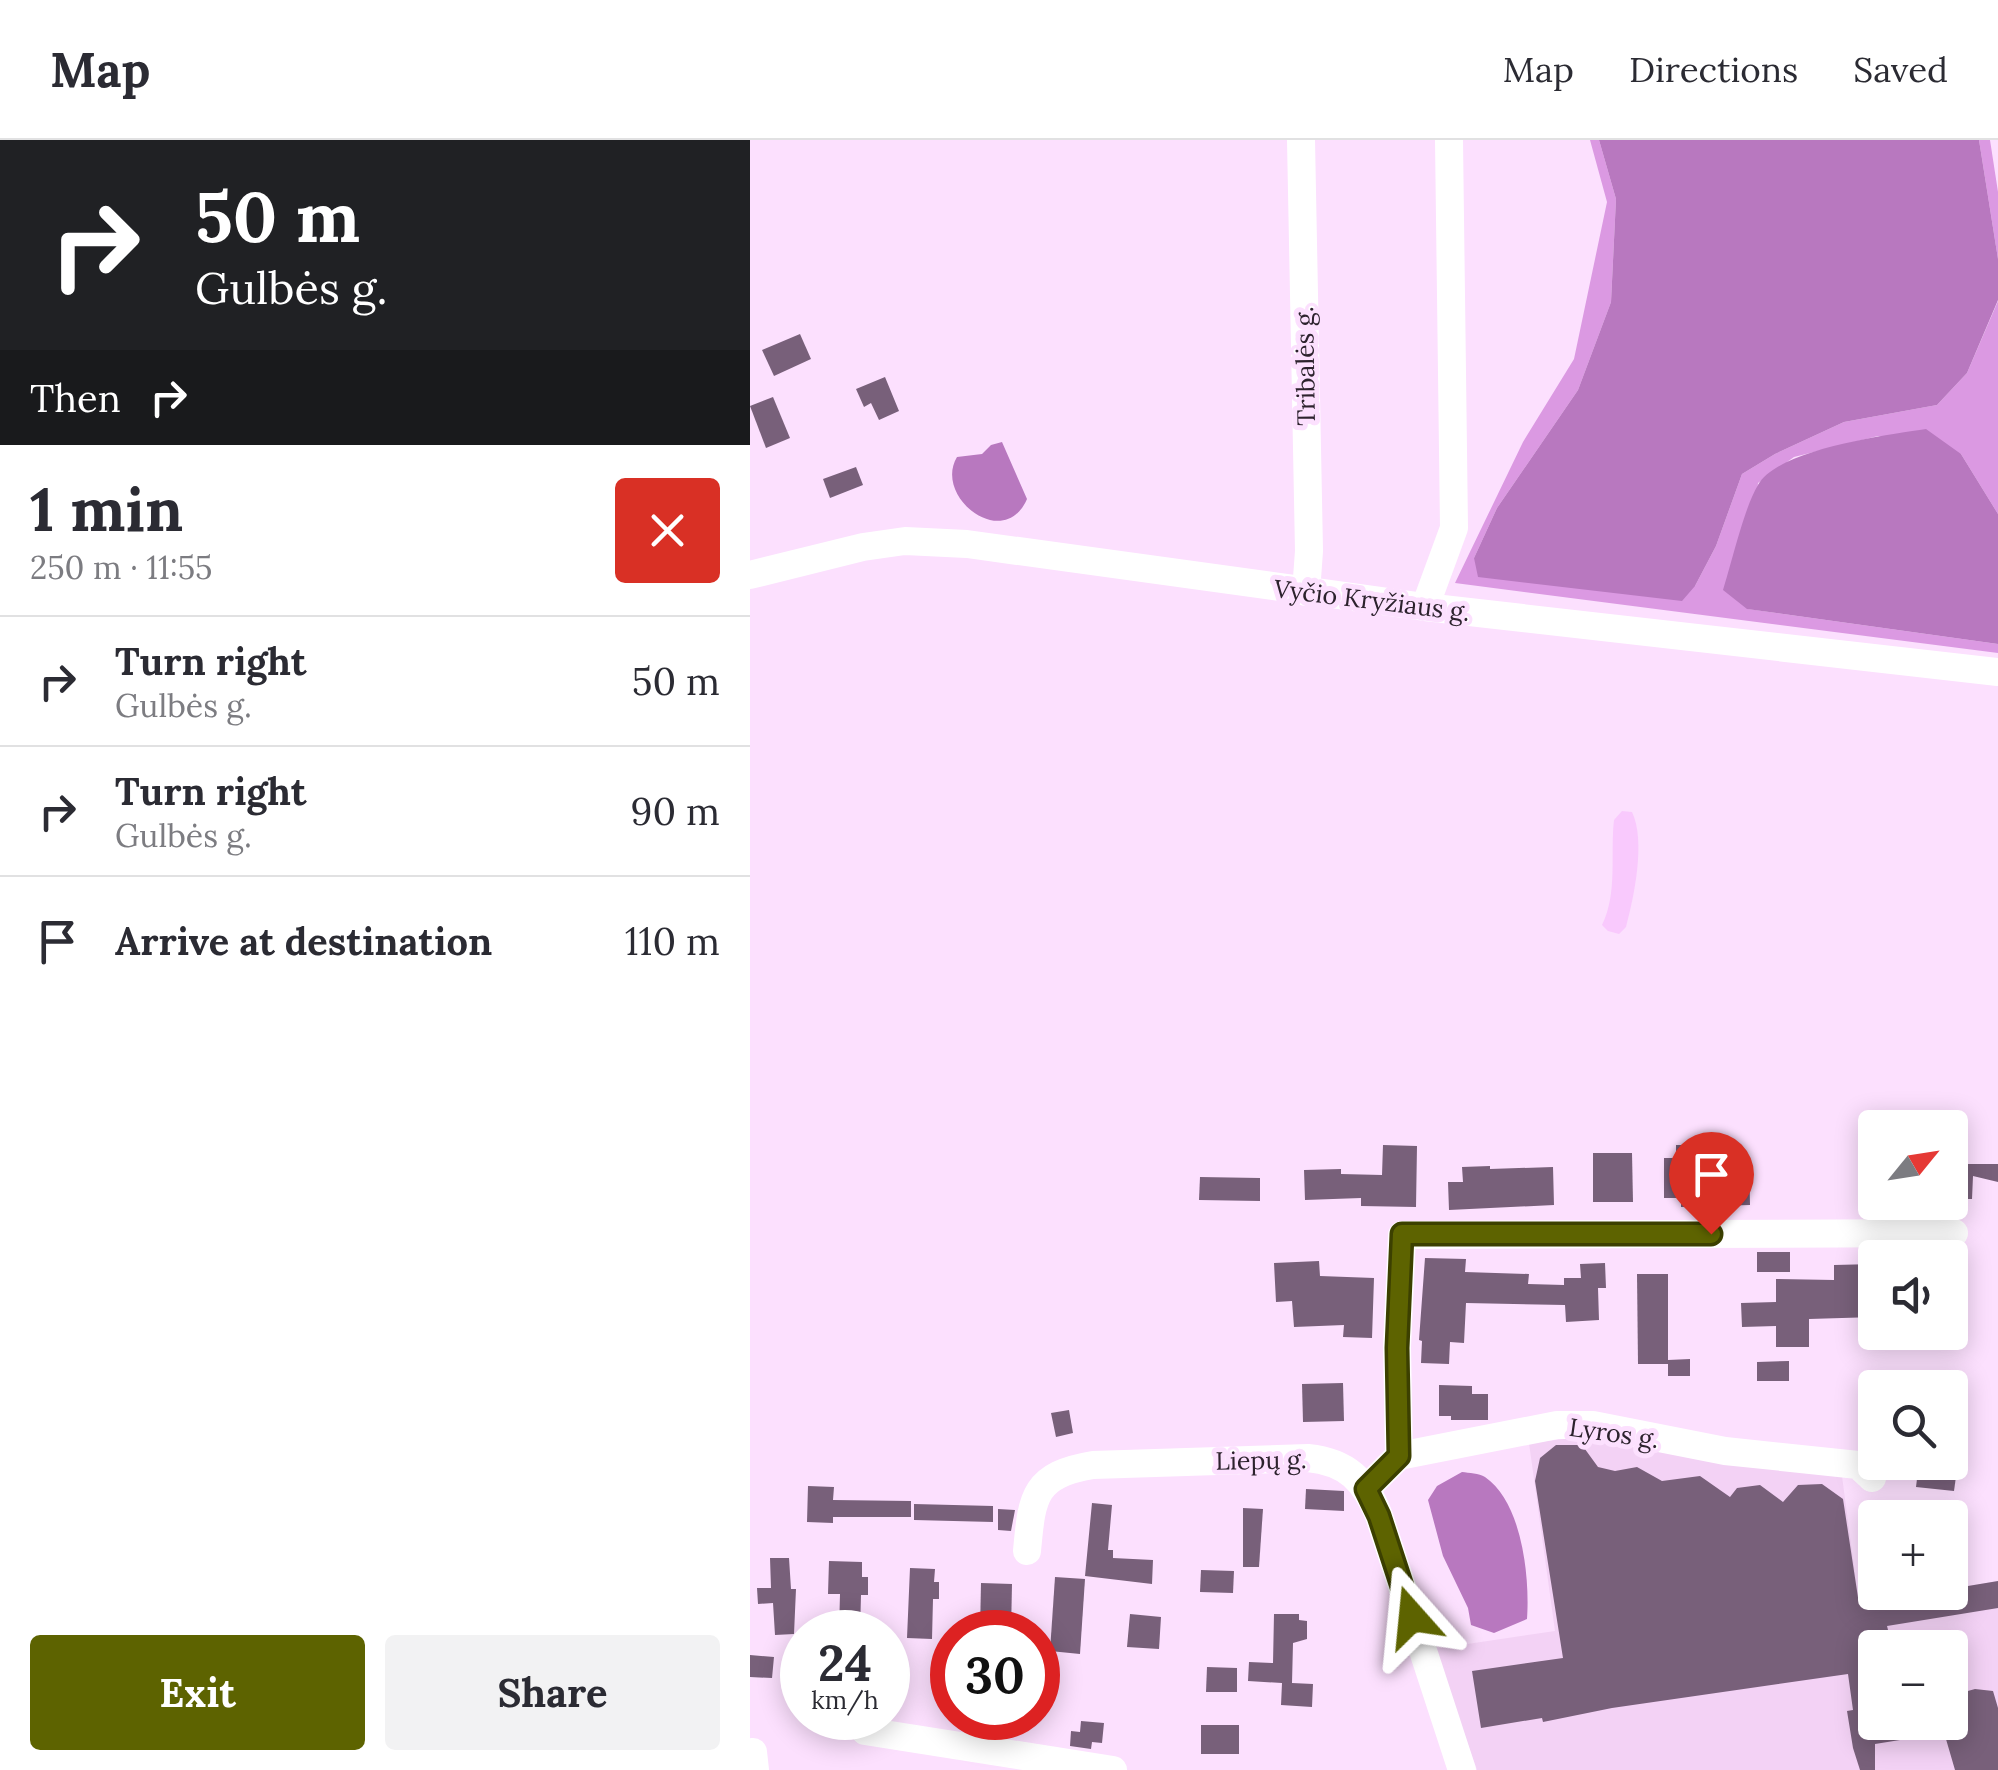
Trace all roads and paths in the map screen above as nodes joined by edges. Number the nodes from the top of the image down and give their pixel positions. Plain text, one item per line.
1 (1301, 140) edge
2 (1449, 140) edge
3 (750, 576) edge
4 (1306, 592) junction
5 (1425, 607) junction
6 (1998, 672) edge
7 (1954, 1233) dead end
8 (1399, 1456) junction
9 (1858, 1465) edge
10 (1366, 1489) junction
11 (1027, 1551) dead end
12 (910, 1739) edge
13 (1113, 1770) edge
14 (1462, 1770) edge

1 - 4 street, Tribalės g.
2 - 5 street
3 - 4 street, Vyčio Kryžiaus g.
4 - 5 street, Vyčio Kryžiaus g.
5 - 6 street, Vyčio Kryžiaus g.
7 - 8 street
8 - 9 street, Lyros g.
8 - 10 street
10 - 11 street, Liepų g.
10 - 14 street
12 - 13 street

